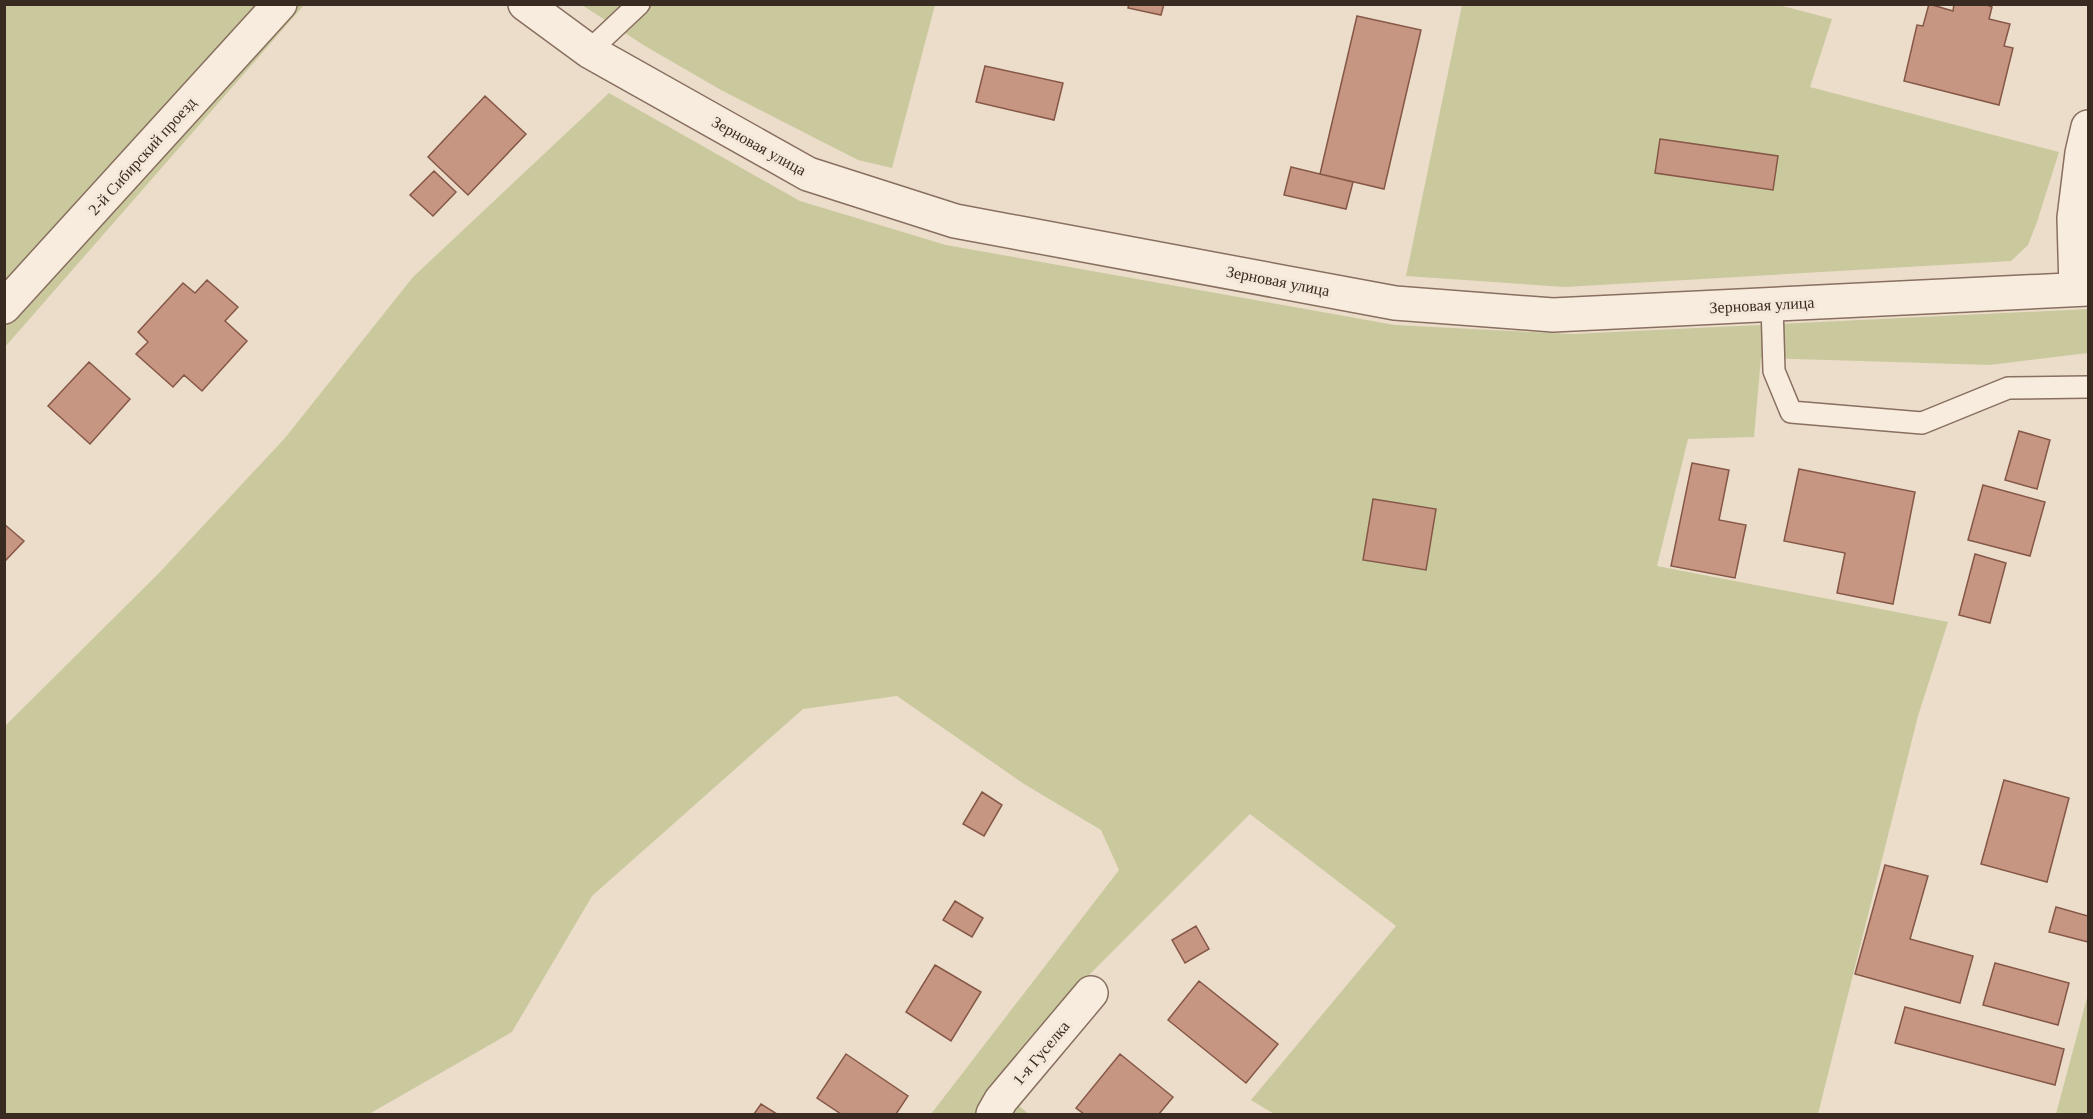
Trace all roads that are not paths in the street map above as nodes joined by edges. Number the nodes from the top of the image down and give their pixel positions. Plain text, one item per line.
1 (280, 4) edge
2 (525, 4) edge
3 (639, 4) edge
4 (590, 51) junction
5 (2088, 127) edge
6 (2082, 289) edge
7 (1772, 304) junction
8 (4, 308) edge
9 (2088, 387) edge
10 (1091, 993) dead end
11 (993, 1114) edge

1 - 8 street, 2-й Сибирский проезд
2 - 4 street, Зерновая улица
3 - 4 lane
4 - 7 street, Зерновая улица
5 - 6 street
6 - 7 street, Зерновая улица
7 - 9 lane
10 - 11 street, 1-я Гуселка

